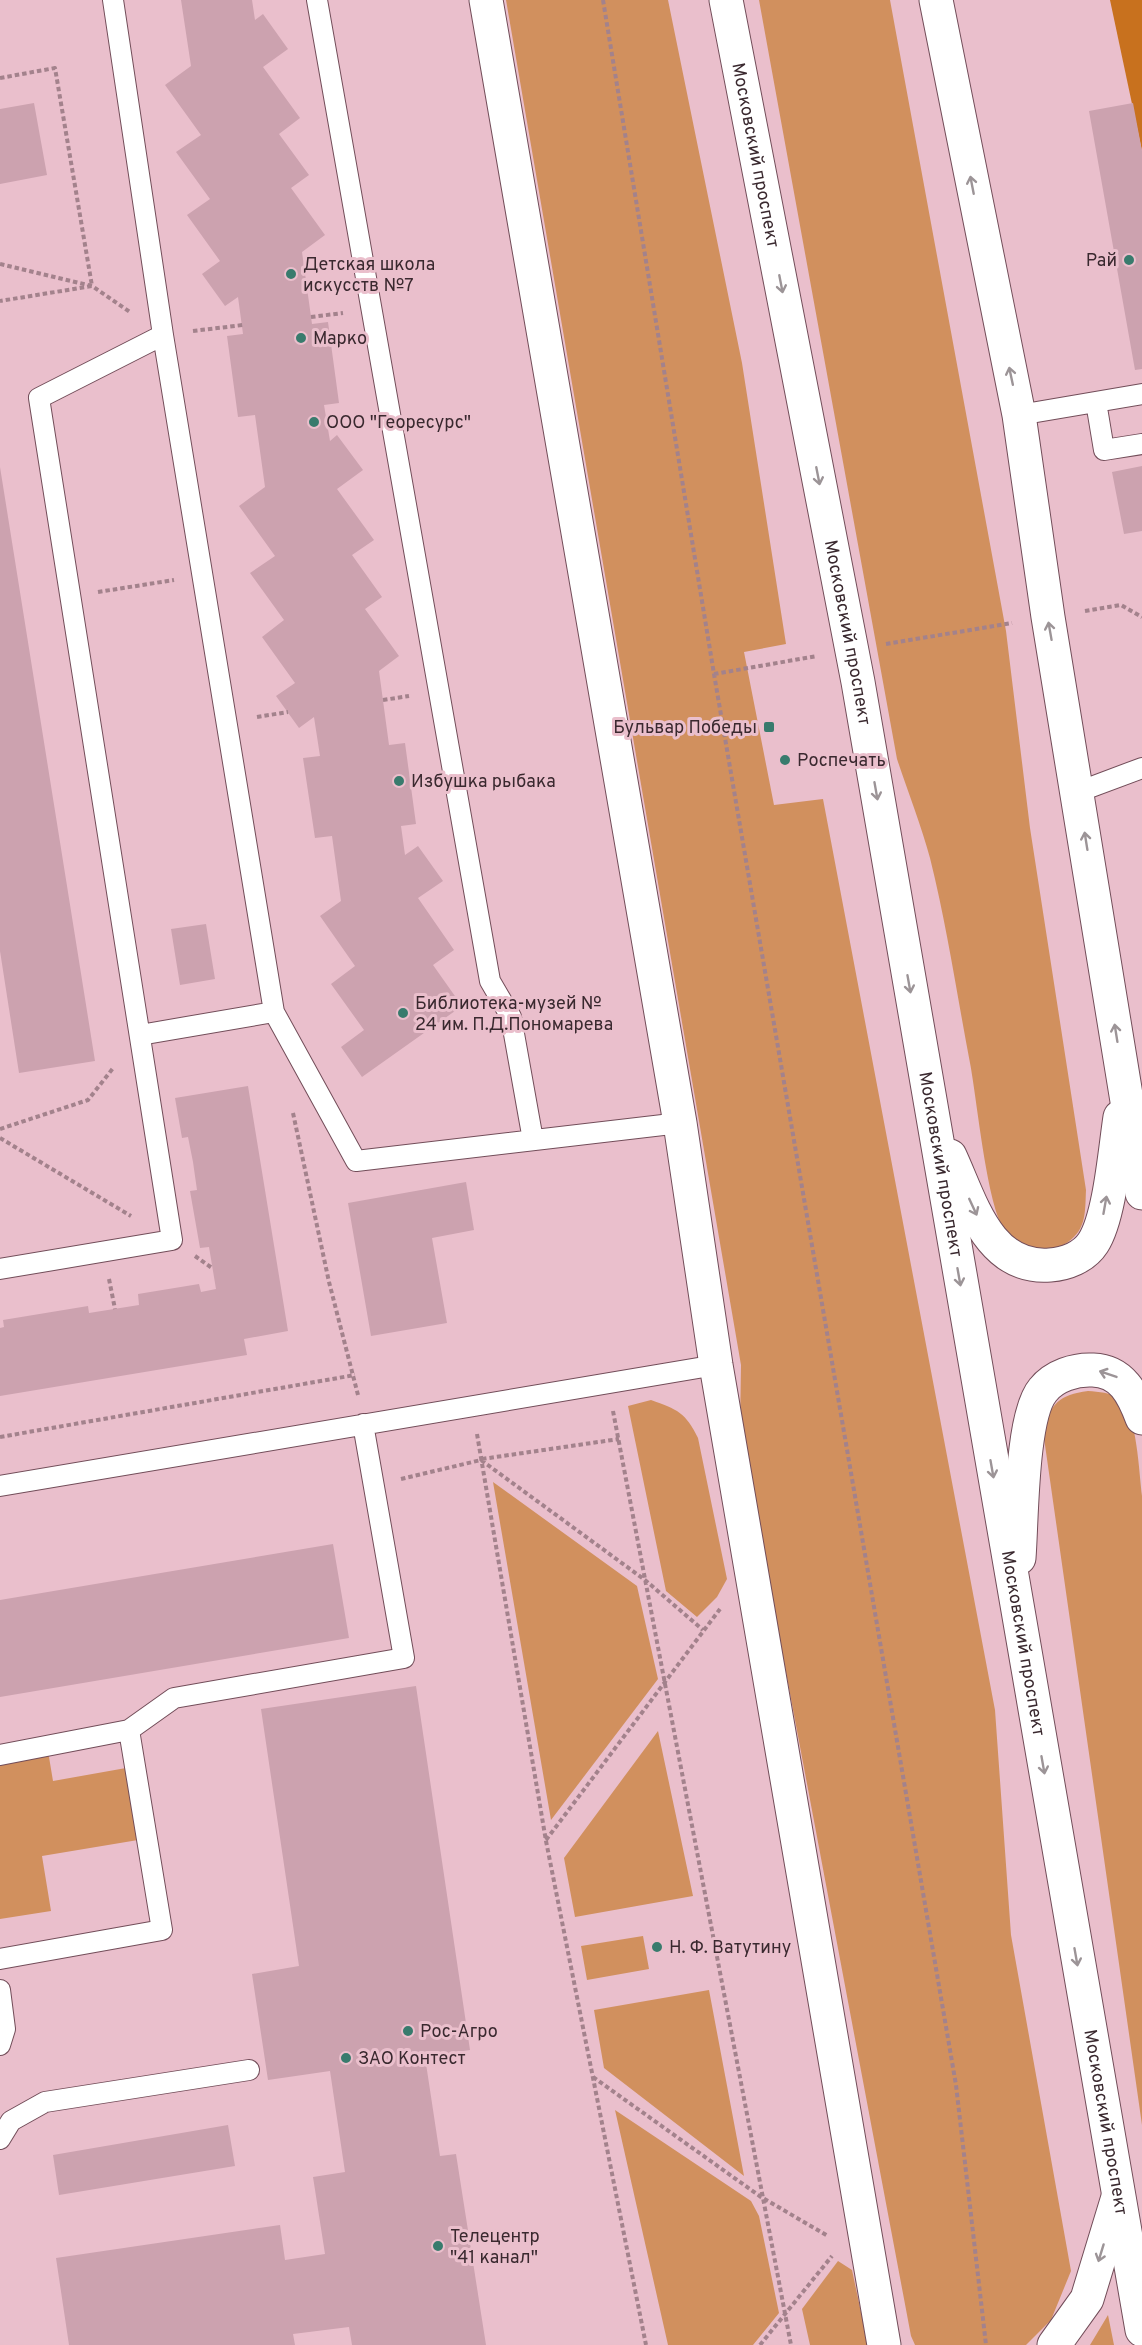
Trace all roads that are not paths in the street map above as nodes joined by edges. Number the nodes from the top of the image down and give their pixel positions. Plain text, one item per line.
1 (113, 0) edge
2 (316, 0) edge
3 (486, 0) edge
4 (726, 0) edge
5 (936, 0) edge
6 (163, 334) junction
7 (1142, 394) edge
8 (1096, 402) junction
9 (1019, 415) junction
10 (1142, 444) edge
11 (1142, 768) edge
12 (1078, 792) junction
13 (274, 1012) junction
14 (140, 1035) junction
15 (1133, 1093) edge
16 (932, 1116) junction
17 (680, 1123) junction
18 (532, 1140) junction
19 (1142, 1193) edge
20 (0, 1269) edge
21 (716, 1365) junction
22 (1142, 1418) edge
23 (363, 1424) junction
24 (0, 1486) edge
25 (1015, 1608) junction
26 (129, 1730) junction
27 (0, 1755) edge
28 (0, 1959) edge
29 (0, 1990) edge
30 (0, 2044) edge
31 (249, 2070) dead end
32 (0, 2139) edge
33 (1118, 2197) junction
34 (1142, 2331) edge
35 (884, 2345) edge
36 (1054, 2345) edge

1 - 6 lane
2 - 18 lane
3 - 17 main road
4 -> 16 main road, Московский проспект
9 -> 5 main road
6 - 13 lane
6 - 14 lane
7 - 8 lane
8 - 9 lane
8 - 10 lane
12 -> 9 main road
11 - 12 lane
15 -> 12 main road
13 - 14 lane
13 - 18 lane
14 - 20 lane
16 -> 15 main road
15 - 19 main road
16 -> 25 main road, Московский проспект
17 - 18 lane
17 - 21 main road
21 - 23 lane
21 - 35 main road
22 -> 25 main road
23 - 24 lane
23 - 26 lane
25 -> 33 main road, Московский проспект
26 - 27 lane
26 - 28 lane
29 - 30 lane
31 - 32 lane
33 - 34 main road, Московский проспект
33 -> 36 main road

